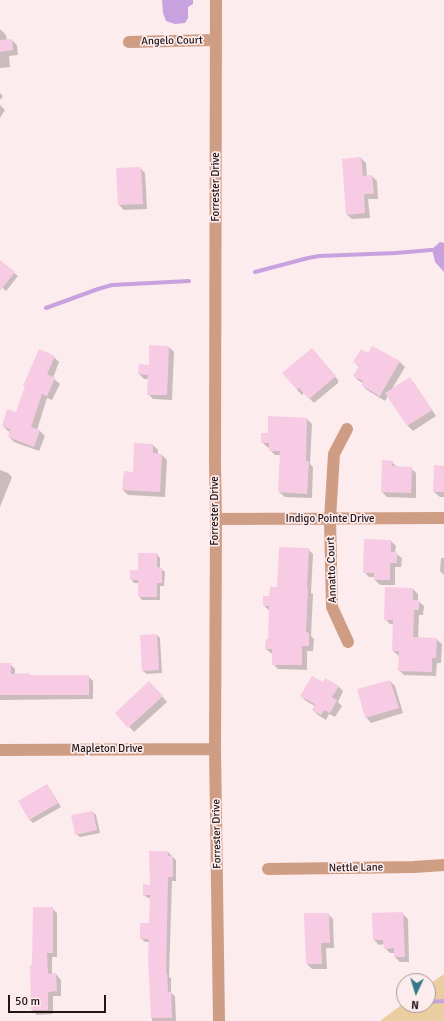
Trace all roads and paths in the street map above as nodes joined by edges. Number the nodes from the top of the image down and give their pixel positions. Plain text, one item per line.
1 (216, 0) edge
2 (216, 40) junction
3 (129, 42) dead end
4 (347, 429) dead end
5 (444, 518) edge
6 (216, 519) junction
7 (330, 519) junction
8 (348, 642) dead end
9 (215, 749) junction
10 (0, 750) edge
11 (444, 865) edge
12 (268, 869) dead end
13 (219, 1021) edge

1 - 2 street, Forrester Drive
2 - 3 street, Angelo Court
2 - 6 street, Forrester Drive
4 - 7 street, Annatto Court
5 - 7 street, Indigo Pointe Drive
6 - 7 street, Indigo Pointe Drive
6 - 9 street, Forrester Drive
7 - 8 street, Annatto Court
9 - 10 street, Mapleton Drive
9 - 13 street, Forrester Drive
11 - 12 street, Nettle Lane

